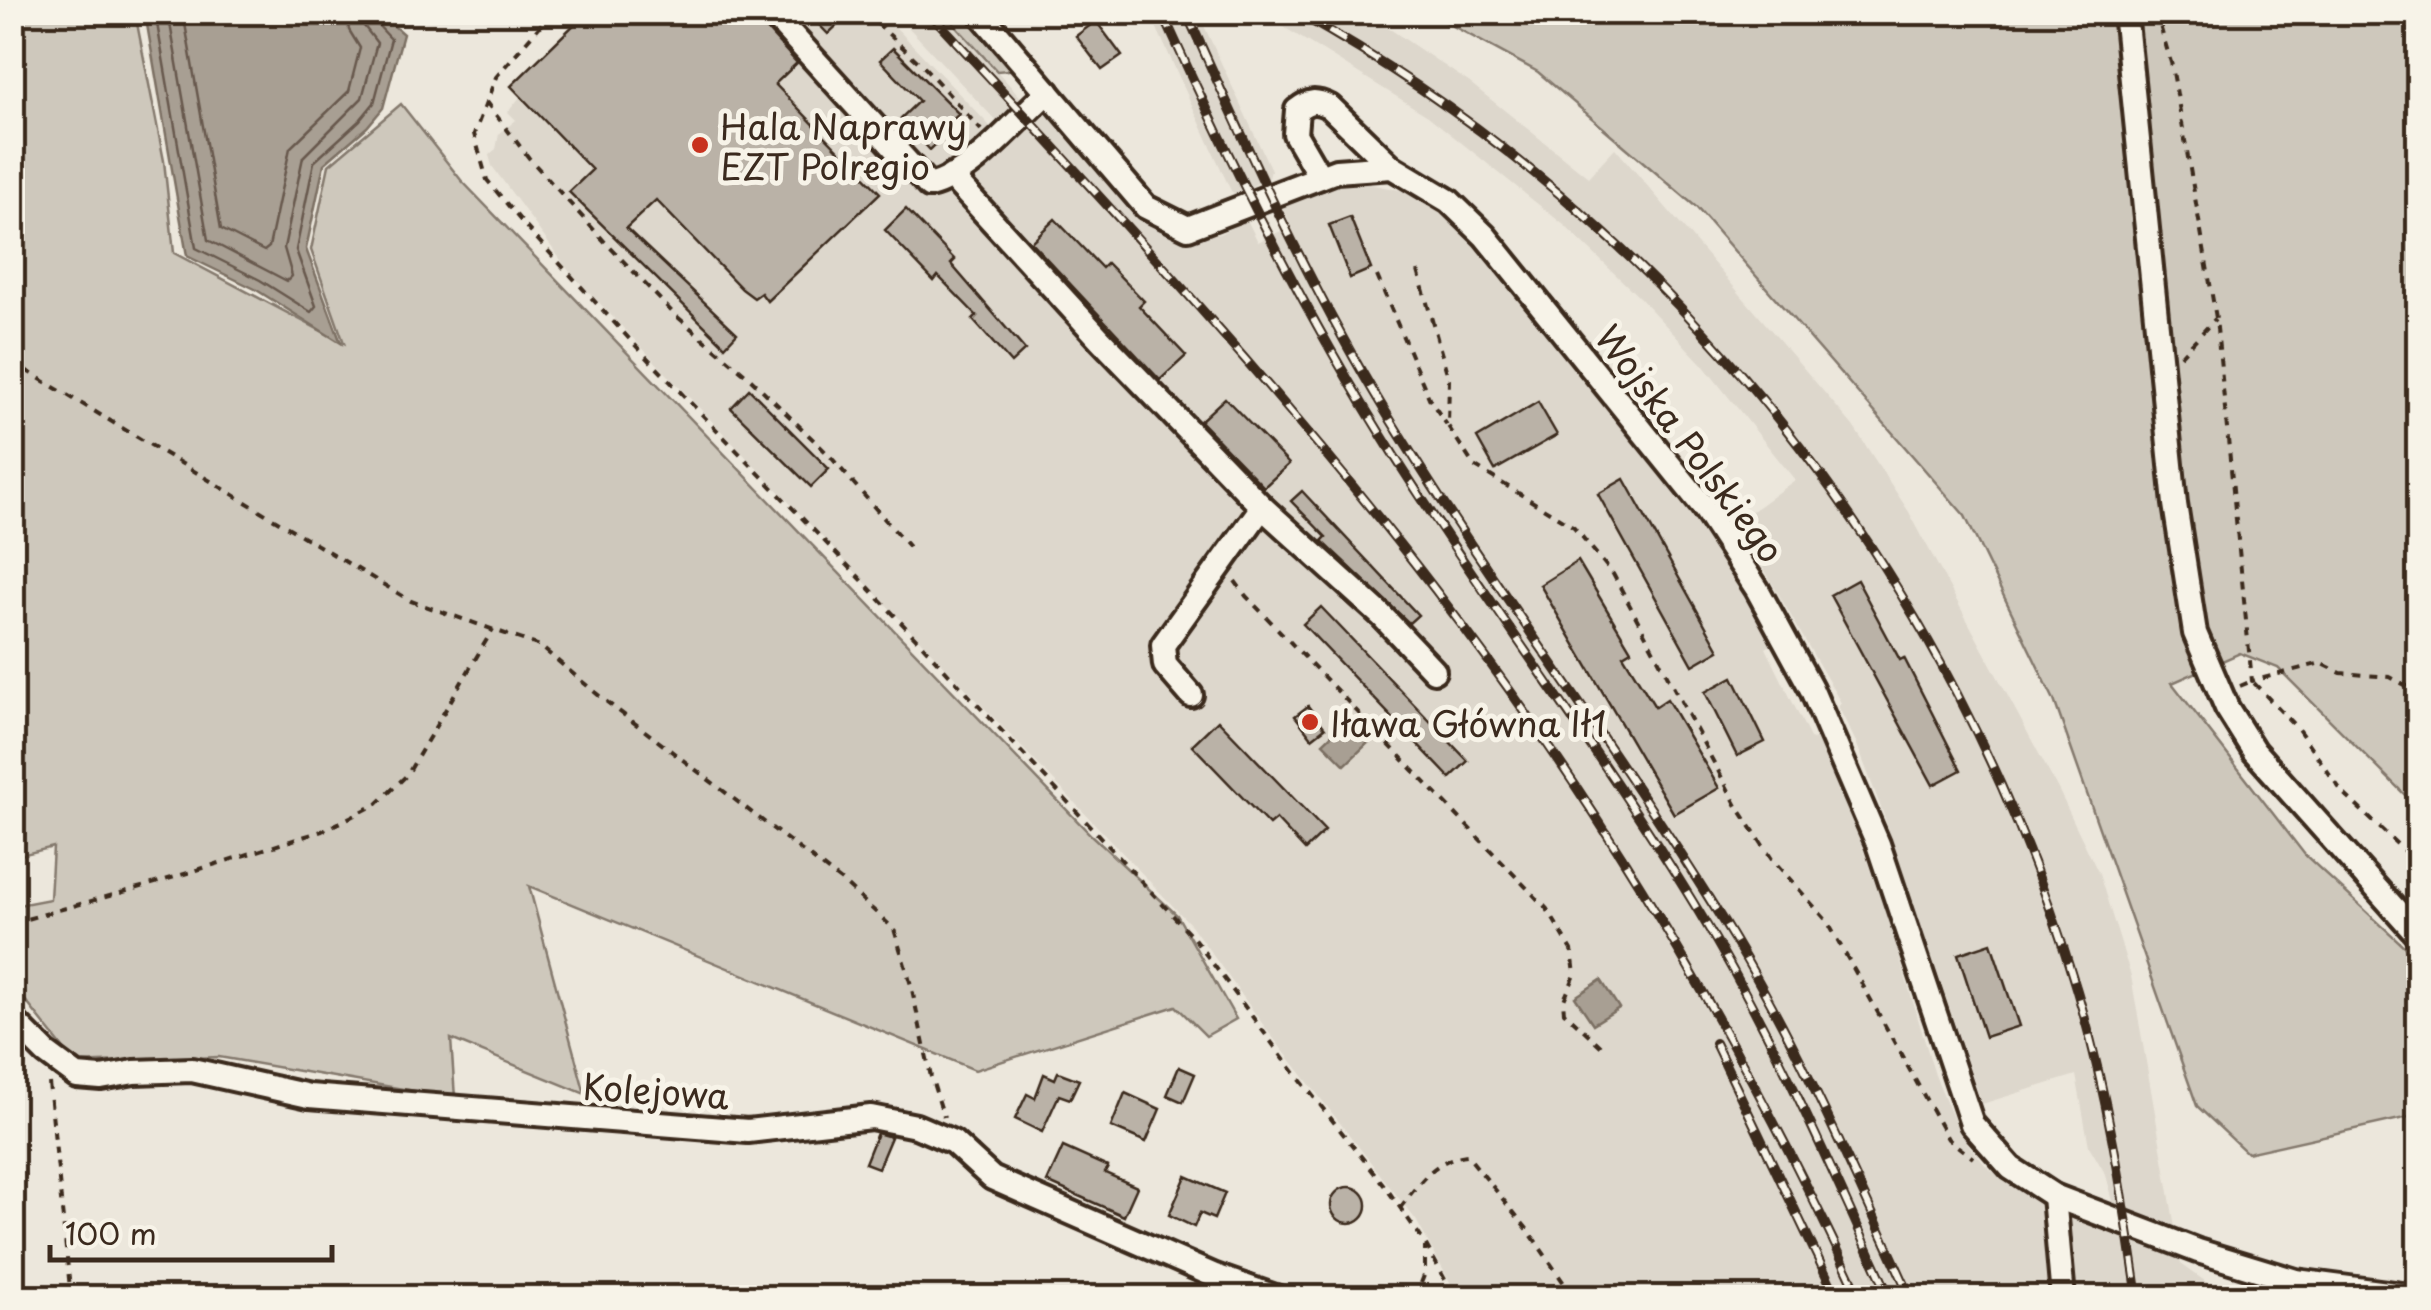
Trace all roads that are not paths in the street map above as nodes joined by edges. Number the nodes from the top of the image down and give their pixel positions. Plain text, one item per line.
1 (771, 12) edge
2 (979, 12) edge
3 (2125, 12) edge
4 (1048, 92) junction
5 (1392, 168) junction
6 (951, 176) junction
7 (1320, 177) junction
8 (1262, 506) junction
9 (1434, 671) dead end
10 (1191, 694) dead end
11 (2418, 935) edge
12 (12, 1019) edge
13 (2054, 1196) junction
14 (2418, 1296) edge
15 (1278, 1298) edge
16 (2064, 1298) edge

1 - 6 street
2 - 4 street
3 - 11 street
4 - 6 street
4 - 7 street
5 - 7 street
5 - 7 street, Wojska Polskiego
5 - 13 street, Wojska Polskiego
6 - 8 street
8 - 9 street
8 - 10 street
12 - 15 street, Kolejowa
13 - 14 street, Wojska Polskiego
13 - 16 street

